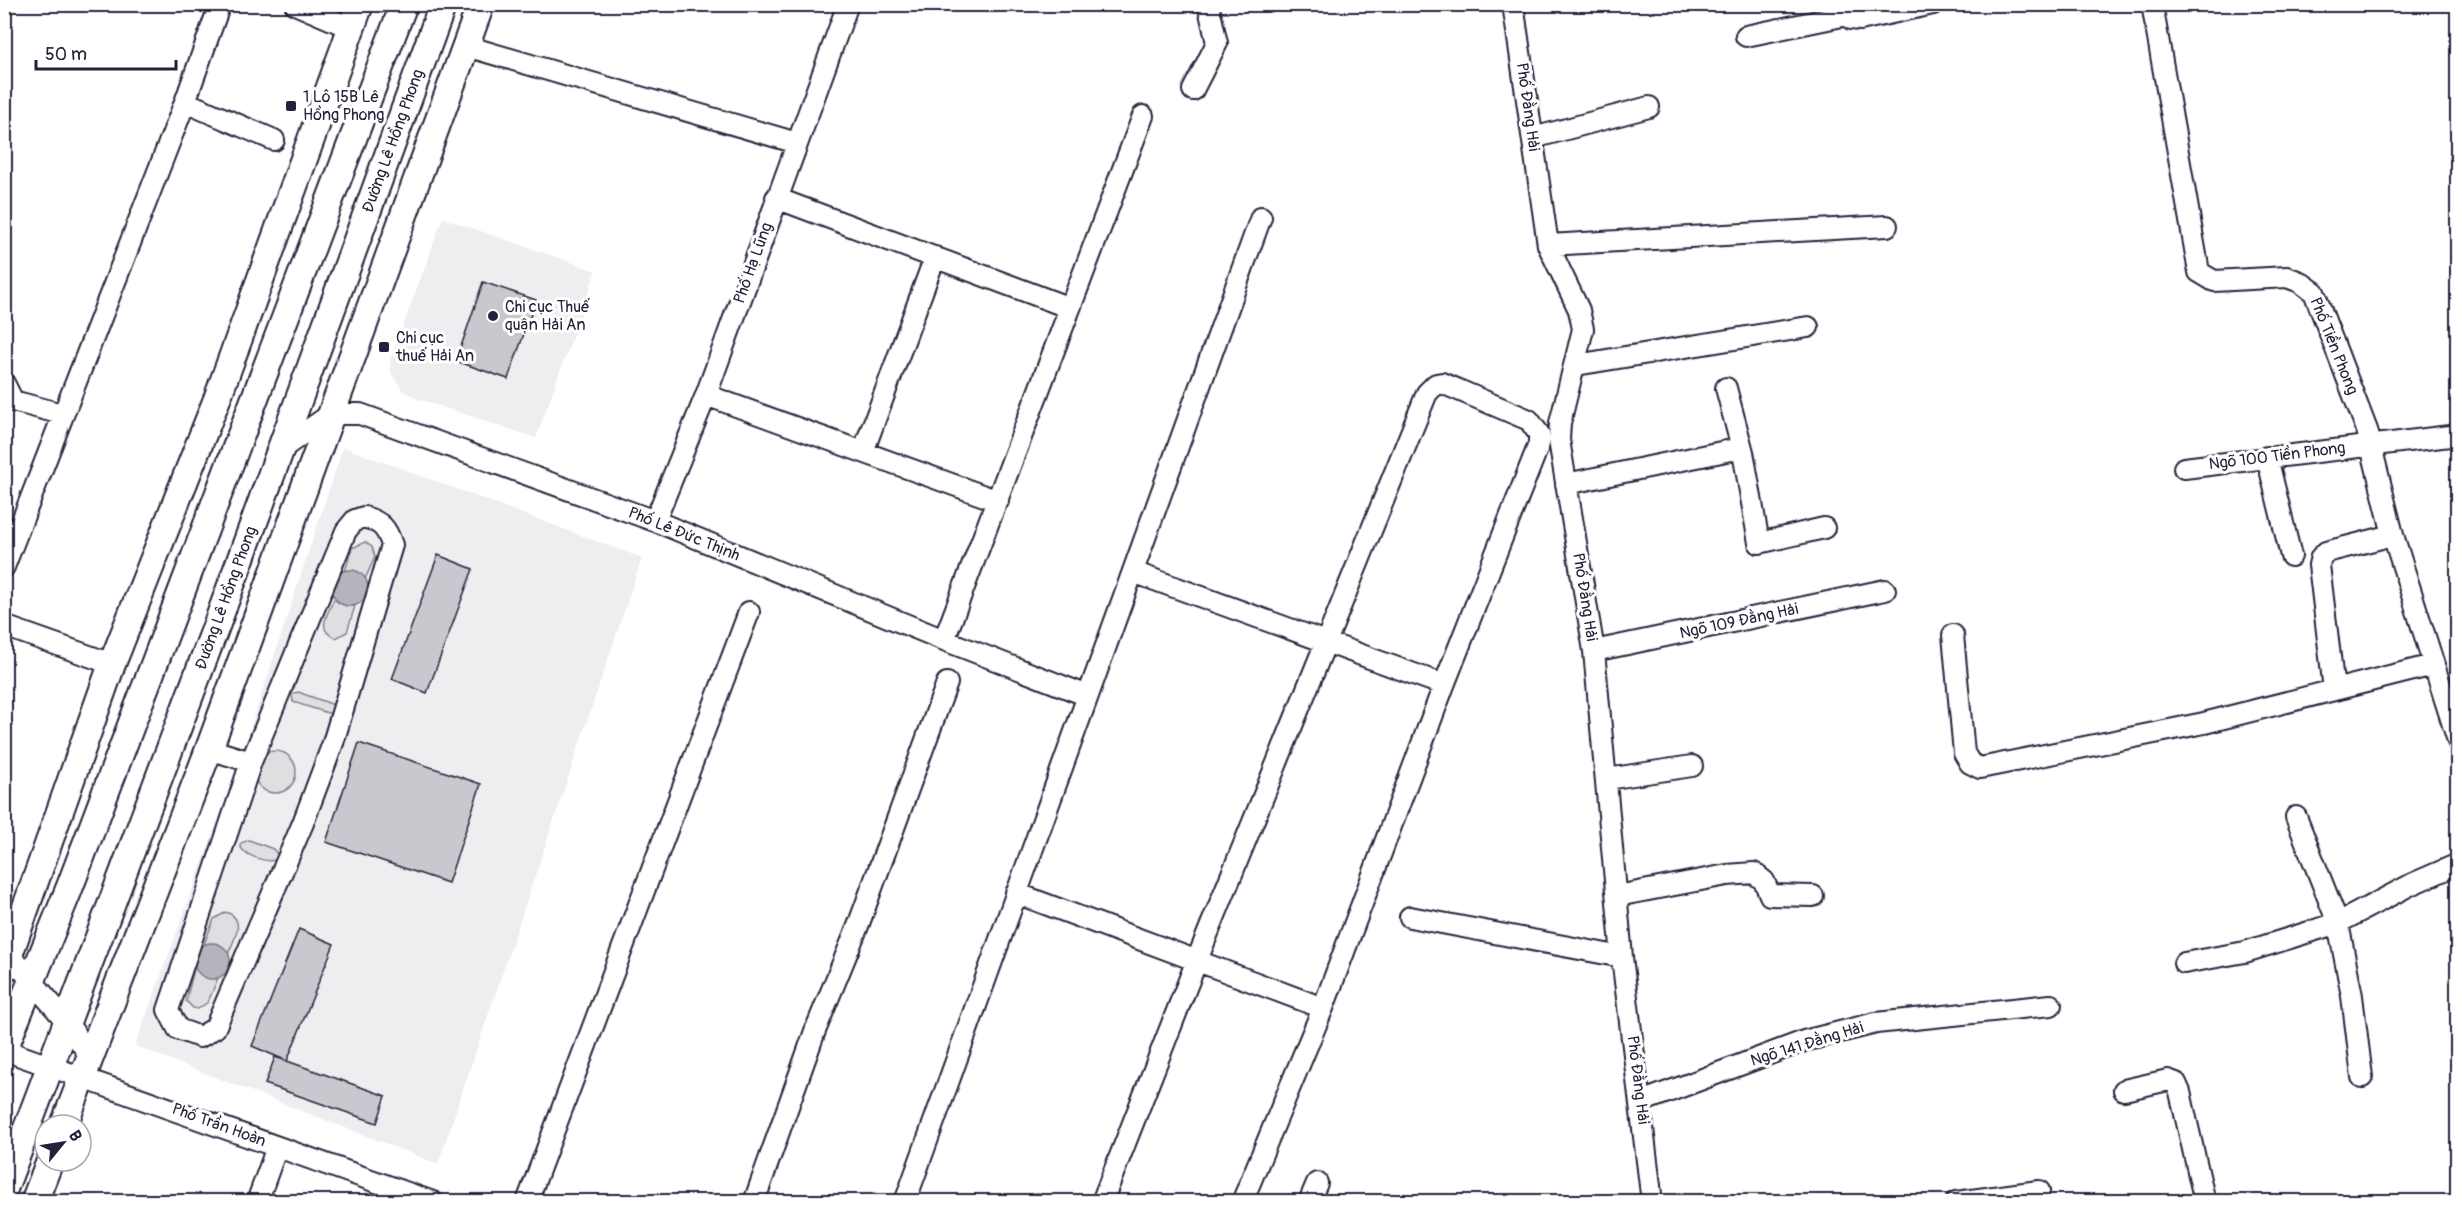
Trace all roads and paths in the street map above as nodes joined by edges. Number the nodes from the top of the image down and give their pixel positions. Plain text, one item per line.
1 (220, 4) edge
2 (294, 4) edge
3 (404, 4) edge
4 (443, 4) edge
5 (481, 4) edge
6 (848, 4) edge
7 (1208, 4) edge
8 (1513, 4) edge
9 (1932, 4) edge
10 (2152, 4) edge
11 (1846, 10) edge
12 (356, 16) edge
13 (1746, 36) dead end
14 (466, 46) junction
15 (1193, 90) dead end
16 (185, 102) junction
17 (1649, 107) dead end
18 (1143, 116) dead end
19 (1533, 138) junction
20 (274, 140) dead end
21 (797, 143) junction
22 (776, 198) junction
23 (1262, 217) dead end
24 (1887, 226) dead end
25 (1548, 245) junction
26 (935, 257) junction
27 (1070, 308) junction
28 (1808, 327) dead end
29 (1576, 365) junction
30 (4, 383) edge
31 (1726, 388) dead end
32 (706, 395) junction
33 (62, 414) junction
34 (332, 414) junction
35 (2457, 435) edge
36 (2371, 445) junction
37 (281, 449) junction
38 (863, 452) junction
39 (1743, 452) junction
40 (2267, 457) junction
41 (2184, 468) dead end
42 (1566, 483) junction
43 (998, 501) junction
44 (655, 521) junction
45 (1824, 528) dead end
46 (2393, 535) junction
47 (2291, 556) dead end
48 (4, 567) edge
49 (1133, 572) junction
50 (1885, 590) dead end
51 (749, 612) dead end
52 (4, 626) edge
53 (1953, 635) dead end
54 (944, 640) junction
55 (1326, 642) junction
56 (1594, 651) junction
57 (112, 664) junction
58 (2433, 665) junction
59 (947, 683) dead end
60 (1444, 685) junction
61 (2334, 690) junction
62 (1088, 696) junction
63 (2454, 715) edge
64 (2457, 741) edge
65 (209, 749) junction
66 (251, 762) junction
67 (1692, 766) dead end
68 (1607, 779) junction
69 (2296, 817) dead end
70 (2457, 864) edge
71 (1016, 893) junction
72 (1617, 896) junction
73 (1813, 896) dead end
74 (1410, 917) dead end
75 (2338, 923) junction
76 (1622, 957) junction
77 (6, 958) edge
78 (1197, 960) junction
79 (2184, 963) dead end
80 (32, 981) junction
81 (2051, 1005) dead end
82 (1323, 1008) junction
83 (66, 1021) junction
84 (4, 1049) edge
85 (49, 1065) junction
86 (86, 1066) junction
87 (2362, 1077) dead end
88 (2124, 1090) dead end
89 (1641, 1102) junction
90 (68, 1113) edge
91 (278, 1147) junction
92 (45, 1173) edge
93 (1317, 1183) dead end
94 (4, 1189) edge
95 (2038, 1191) dead end
96 (420, 1199) edge
97 (1968, 1201) edge
98 (34, 1202) edge
99 (257, 1202) edge
100 (527, 1202) edge
101 (754, 1202) edge
102 (905, 1202) edge
103 (1102, 1202) edge
104 (1242, 1202) edge
105 (1309, 1202) edge
106 (1652, 1202) edge
107 (2205, 1202) edge

1 - 16 street
2 - 12 street
3 - 80 main road
4 - 37 main road, Đường Lê Hồng Phong
5 - 14 main road
6 - 21 street, Phố Hạ Lũng
7 - 15 street
8 - 19 street, Phố Đằng Hải
9 - 11 street
10 - 36 street, Phố Tiền Phong
11 - 13 street
12 - 57 main road
14 - 21 street
14 - 34 main road
16 - 20 street
16 - 33 street
17 - 19 street
18 - 27 street
19 - 25 street, Phố Đằng Hải
21 - 22 street, Phố Hạ Lũng
22 - 26 street
22 - 32 street, Phố Hạ Lũng
23 - 49 street
24 - 25 street
25 - 29 street, Phố Đằng Hải
26 - 27 street
26 - 38 street
27 - 43 street
28 - 29 street
29 - 42 street, Phố Đằng Hải
30 - 33 street
31 - 39 street
32 - 38 street
32 - 44 street, Phố Hạ Lũng
33 - 48 street
34 - 37 street
34 - 44 street, Phố Lê Đức Thịnh
34 - 65 main road
35 - 36 street, Ngõ 100 Tiền Phong
36 - 40 street, Ngõ 100 Tiền Phong
36 - 46 street, Phố Tiền Phong
37 - 83 main road, Đường Lê Hồng Phong
38 - 43 street
39 - 42 street
39 - 45 street
40 - 41 street, Ngõ 100 Tiền Phong
40 - 47 street
42 - 56 street, Phố Đằng Hải
43 - 54 street
44 - 54 street, Phố Lê Đức Thịnh
46 - 58 street, Phố Tiền Phong
46 - 61 street
49 - 55 street
49 - 62 street
50 - 56 street, Ngõ 109 Đằng Hải
51 - 100 street
52 - 57 street
53 - 61 street
54 - 62 street, Phố Lê Đức Thịnh
55 - 60 street
55 - 60 street
55 - 78 street
56 - 68 street, Phố Đằng Hải
57 - 77 main road
58 - 61 street
58 - 63 street, Phố Tiền Phong
59 - 101 street
60 - 82 street
62 - 71 street
63 - 64 street, Phố Tiền Phong
65 - 66 street
65 - 86 main road
66 - 66 street
67 - 68 street
68 - 72 street, Phố Đằng Hải
69 - 75 street
70 - 75 street
71 - 78 street
71 - 102 street
72 - 73 street
72 - 76 street, Phố Đằng Hải
74 - 76 street
75 - 79 street
75 - 87 street
76 - 89 street, Phố Đằng Hải
77 - 80 street
78 - 82 street
78 - 103 street
80 - 83 street
80 - 84 main road
81 - 89 street, Ngõ 141 Đằng Hải
82 - 104 street
83 - 85 main road, Đường Lê Hồng Phong
83 - 86 street
84 - 85 street, Phố Trần Hoàn
85 - 86 street, Phố Trần Hoàn
85 - 94 main road, Đường Lê Hồng Phong
86 - 90 main road
86 - 91 street, Phố Trần Hoàn
88 - 107 street
89 - 106 street, Phố Đằng Hải
91 - 96 street, Phố Trần Hoàn
91 - 99 street
92 - 98 main road
93 - 105 street
95 - 97 street

